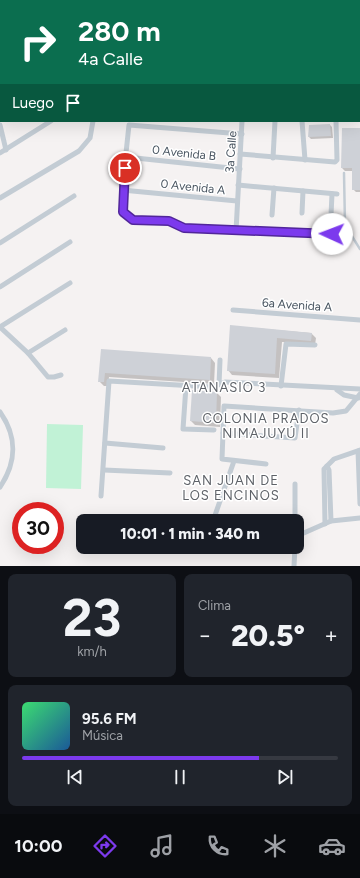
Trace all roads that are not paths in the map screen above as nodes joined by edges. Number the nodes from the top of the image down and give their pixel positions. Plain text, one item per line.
1 (49, 122) edge
2 (93, 122) edge
3 (242, 122) edge
4 (275, 122) edge
5 (302, 122) edge
6 (336, 122) edge
7 (0, 126) edge
8 (242, 134) junction
9 (6, 150) junction
10 (0, 154) edge
11 (240, 154) junction
12 (126, 157) junction
13 (273, 158) junction
14 (305, 160) junction
15 (240, 169) junction
16 (344, 173) dead end
17 (238, 184) junction
18 (274, 188) junction
19 (122, 190) junction
20 (303, 191) junction
21 (74, 196) dead end
22 (0, 198) edge
23 (237, 201) junction
24 (302, 213) dead end
25 (272, 215) dead end
26 (331, 215) dead end
27 (236, 231) junction
28 (332, 234) dead end
29 (70, 242) dead end
30 (0, 243) edge
31 (360, 249) edge
32 (70, 283) dead end
33 (0, 287) edge
34 (233, 310) dead end
35 (360, 320) edge
36 (0, 327) edge
37 (65, 330) dead end
38 (315, 345) dead end
39 (28, 353) junction
40 (220, 360) dead end
41 (61, 375) dead end
42 (219, 385) junction
43 (186, 386) junction
44 (281, 386) junction
45 (360, 389) edge
46 (337, 390) junction
47 (359, 396) edge
48 (299, 410) junction
49 (0, 412) edge
50 (214, 430) dead end
51 (223, 433) junction
52 (105, 443) junction
53 (163, 448) dead end
54 (359, 450) edge
55 (234, 461) junction
56 (266, 464) dead end
57 (327, 466) junction
58 (104, 470) junction
59 (170, 473) dead end
60 (360, 479) edge
61 (295, 484) dead end
62 (0, 487) edge
63 (102, 496) dead end
64 (360, 504) edge
65 (215, 514) edge
66 (295, 514) edge
67 (360, 518) edge
68 (331, 521) junction
69 (325, 524) junction
70 (304, 533) edge
71 (295, 554) edge
72 (294, 566) edge

1 - 9 street
2 - 22 street
3 - 8 street, 3a Calle
4 - 13 street
5 - 14 street
6 - 14 street
7 - 9 street
8 - 11 street, 3a Calle
8 - 12 street
9 - 10 street
11 - 13 street
11 - 15 street, 3a Calle
12 - 15 street, 0 Avenida B
12 - 19 street
13 - 14 street
15 - 17 street, 3a Calle
16 - 31 lane
17 - 18 street, 0 Avenida A
17 - 23 street, 3a Calle
18 - 20 street, 0 Avenida A
18 - 25 street
19 - 23 street, 0 Avenida A
19 - 27 street
20 - 24 street
20 - 26 street, 0 Avenida A
21 - 30 street
23 - 27 street, 3a Calle
27 - 28 street
29 - 33 street
32 - 36 street
34 - 35 street, 6a Avenida A
36 - 39 street
37 - 39 street
38 - 44 street
39 - 41 street
40 - 42 street
42 - 43 street
42 - 44 street
43 - 50 street
43 - 52 street
44 - 46 street
45 - 46 street
46 - 47 street
47 - 48 street
48 - 51 street
48 - 51 street
49 - 62 street
51 - 55 street
52 - 53 street
52 - 58 street
54 - 57 street
54 - 60 street
55 - 56 street
55 - 65 street
57 - 68 street
57 - 69 street
58 - 59 street
58 - 63 street
60 - 64 street
61 - 66 street
67 - 68 street
68 - 69 street
69 - 70 street
71 - 72 street

